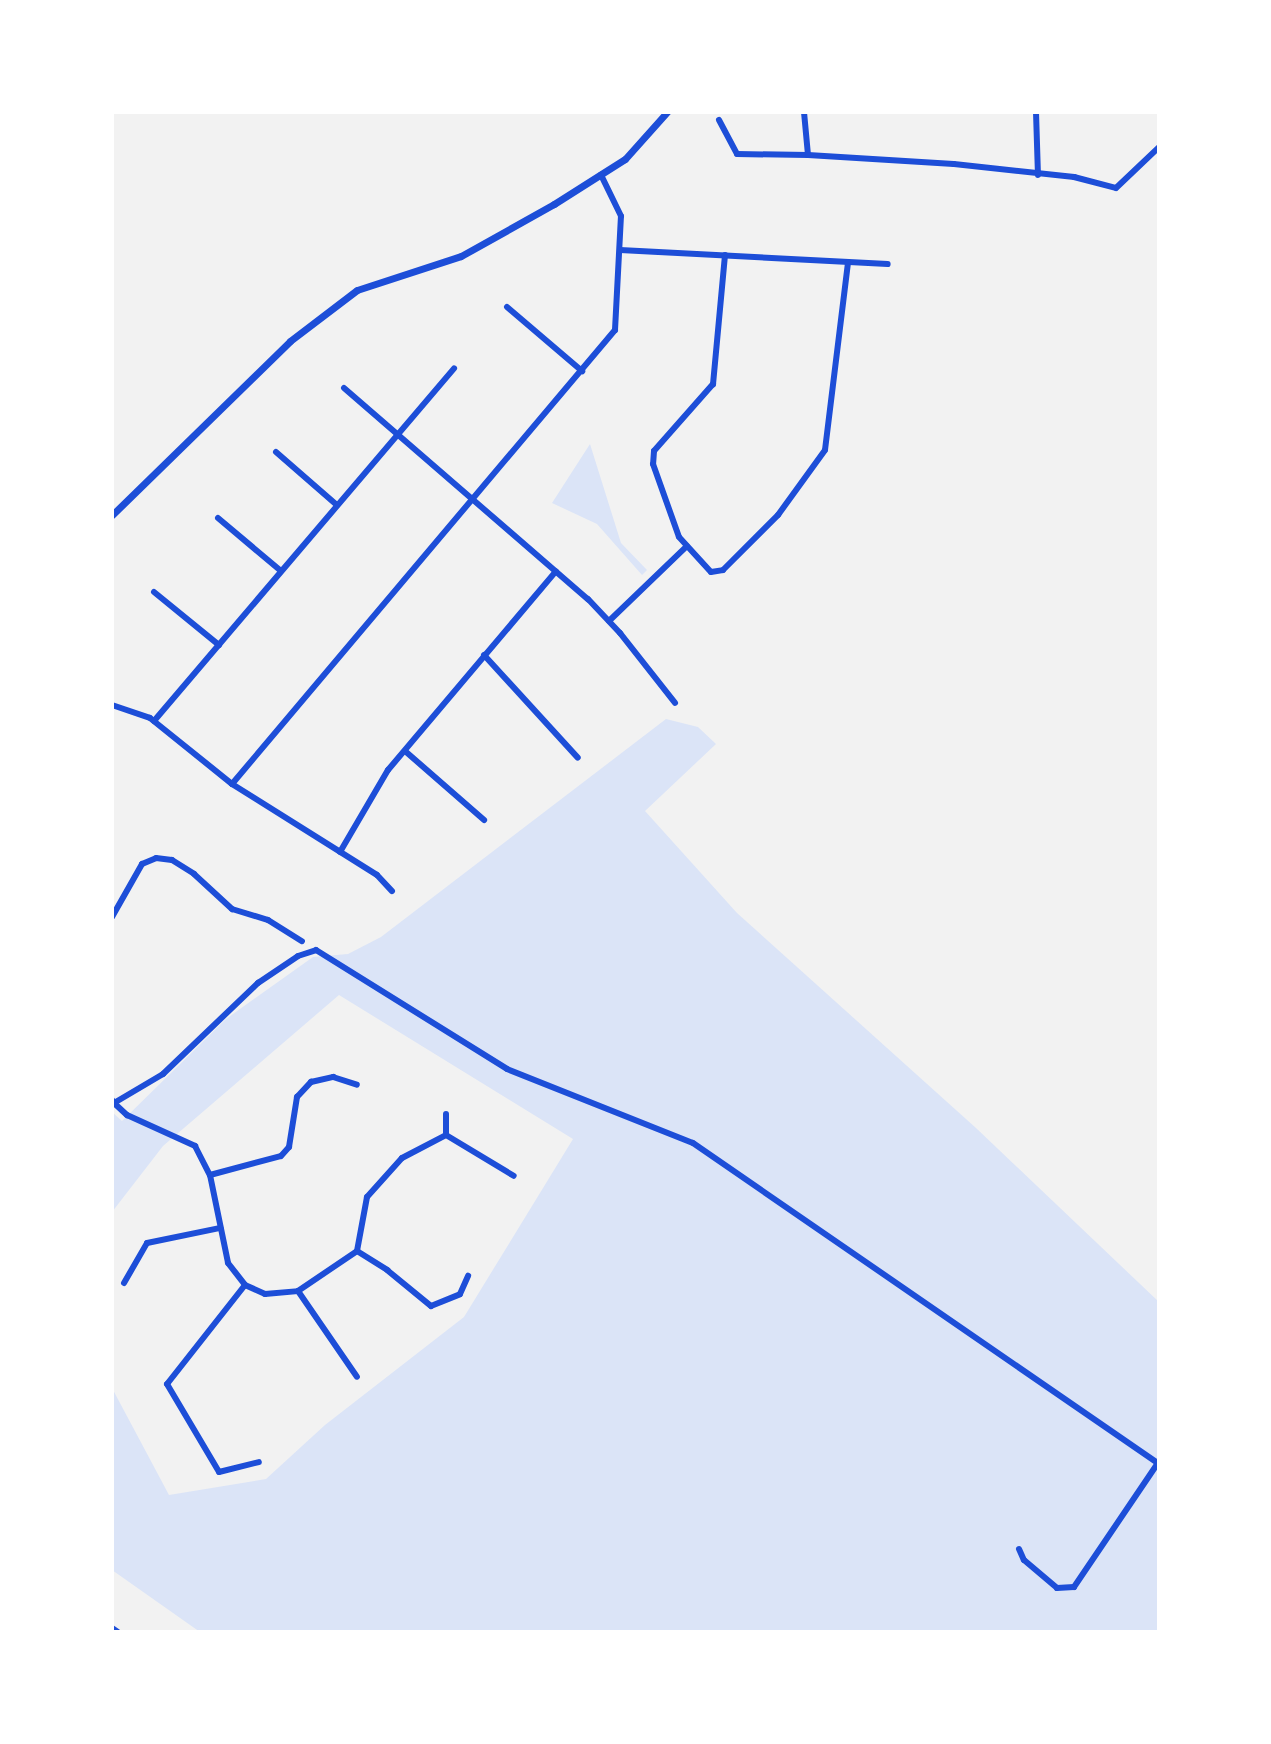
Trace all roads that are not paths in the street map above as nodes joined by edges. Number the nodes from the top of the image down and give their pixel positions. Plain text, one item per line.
1 (667, 112) edge
2 (804, 112) edge
3 (1036, 112) edge
4 (719, 120) dead end
5 (1159, 147) edge
6 (808, 155) junction
7 (601, 175) junction
8 (1038, 175) junction
9 (620, 250) junction
10 (725, 255) junction
11 (848, 262) junction
12 (888, 264) dead end
13 (507, 307) dead end
14 (454, 368) dead end
15 (582, 371) junction
16 (344, 388) dead end
17 (397, 434) junction
18 (276, 452) dead end
19 (474, 500) junction
20 (337, 505) junction
21 (112, 515) edge
22 (218, 518) dead end
23 (687, 546) junction
24 (281, 571) junction
25 (556, 571) junction
26 (154, 592) dead end
27 (609, 621) junction
28 (219, 645) junction
29 (484, 655) junction
30 (675, 703) dead end
31 (112, 705) edge
32 (154, 721) junction
33 (405, 751) junction
34 (578, 758) dead end
35 (232, 784) junction
36 (484, 820) dead end
37 (340, 852) junction
38 (392, 891) dead end
39 (112, 917) edge
40 (302, 941) dead end
41 (357, 1085) dead end
42 (113, 1101) edge
43 (446, 1114) dead end
44 (446, 1135) junction
45 (210, 1175) junction
46 (514, 1176) dead end
47 (220, 1228) junction
48 (357, 1251) junction
49 (468, 1276) dead end
50 (124, 1283) dead end
51 (245, 1285) junction
52 (298, 1291) junction
53 (357, 1377) dead end
54 (259, 1462) dead end
55 (1158, 1463) edge
56 (1019, 1549) dead end
57 (112, 1628) edge
58 (118, 1632) edge

1 - 7 street
2 - 6 street
3 - 8 street
4 - 6 street
5 - 8 street
6 - 8 street
7 - 9 street
7 - 21 street
9 - 10 street
9 - 15 street
10 - 11 street
10 - 23 street
11 - 12 street
11 - 23 street
13 - 15 street
14 - 17 street
15 - 19 street
16 - 17 street
17 - 19 street
17 - 20 street
18 - 20 street
19 - 25 street
19 - 35 street
20 - 24 street
22 - 24 street
23 - 27 street
24 - 28 street
25 - 27 street
25 - 29 street
26 - 28 street
27 - 30 street
28 - 32 street
29 - 33 street
29 - 34 street
31 - 32 street
32 - 35 street
33 - 36 street
33 - 37 street
35 - 37 street
37 - 38 street
39 - 40 street
41 - 45 street
42 - 45 street
42 - 55 street
43 - 44 street
44 - 46 street
44 - 48 street
45 - 47 street
47 - 50 street
47 - 51 street
48 - 49 street
48 - 52 street
51 - 52 street
51 - 54 street
52 - 53 street
55 - 56 street
57 - 58 street

